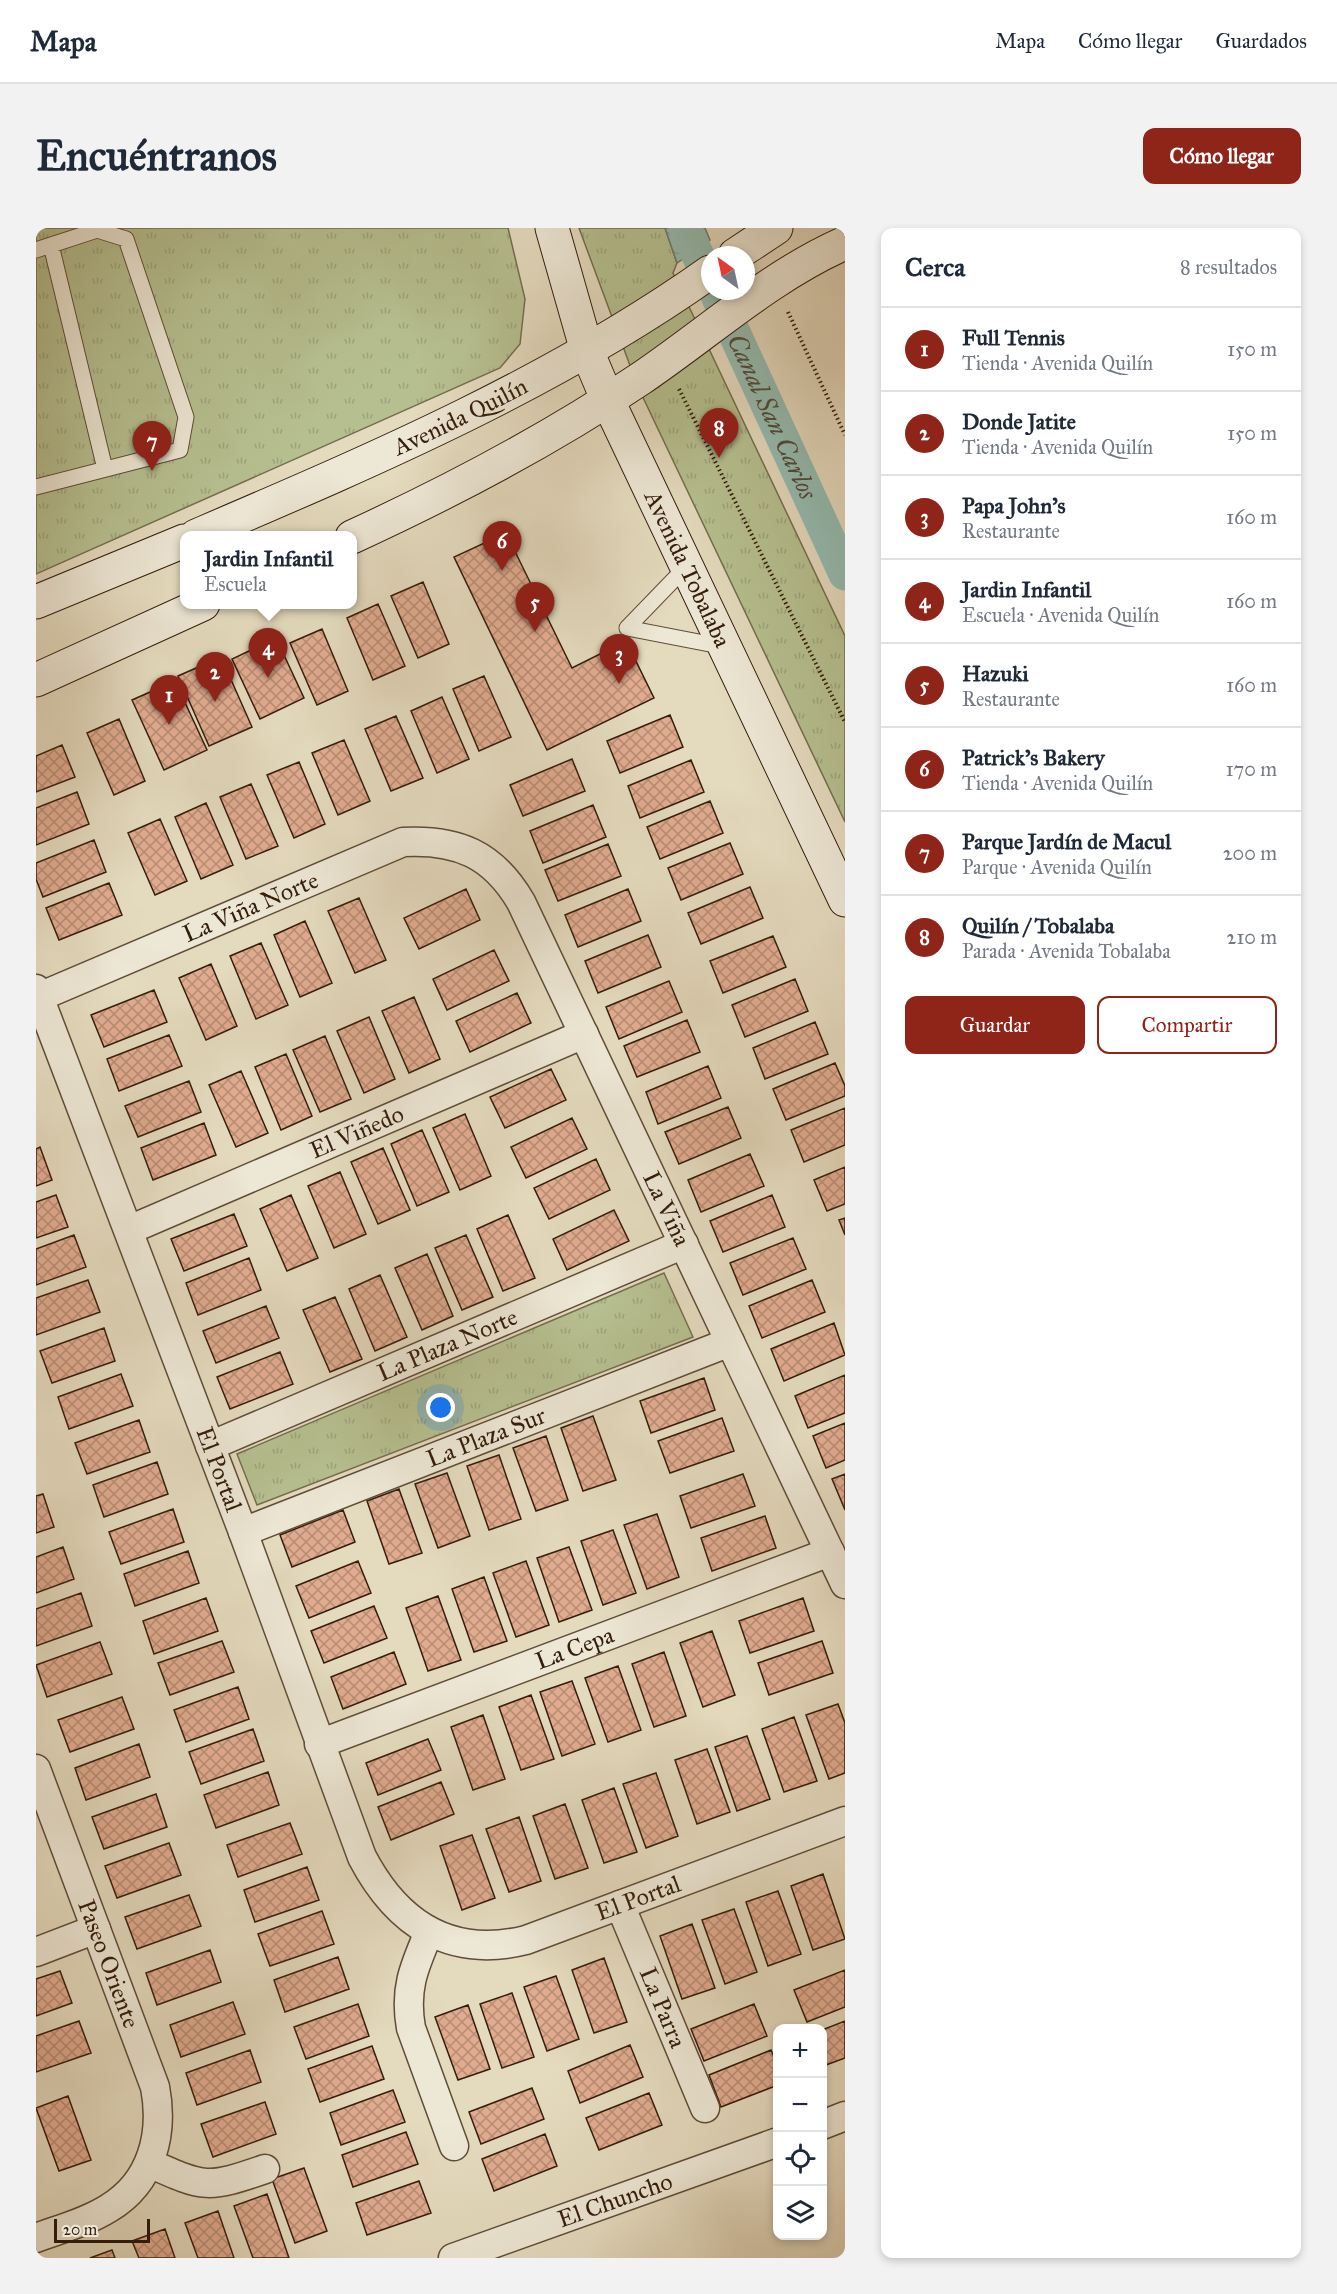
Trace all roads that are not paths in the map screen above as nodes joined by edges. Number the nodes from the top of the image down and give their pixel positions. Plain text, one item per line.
1 (552, 228) edge
2 (776, 228) edge
3 (845, 243) edge
4 (749, 246) edge
5 (43, 247) edge
6 (701, 278) edge
7 (587, 351) junction
8 (608, 400) junction
9 (105, 470) junction
10 (36, 487) edge
11 (208, 531) edge
12 (357, 535) edge
13 (180, 543) edge
14 (686, 567) junction
15 (36, 602) edge
16 (192, 609) edge
17 (725, 647) junction
18 (36, 681) edge
19 (467, 850) joint
20 (845, 900) edge
21 (37, 993) edge
22 (584, 1034) junction
23 (129, 1230) junction
24 (684, 1244) junction
25 (730, 1342) junction
26 (210, 1446) junction
27 (243, 1532) junction
28 (830, 1552) junction
29 (845, 1584) edge
30 (319, 1744) junction
31 (36, 1769) edge
32 (845, 1821) edge
33 (620, 1905) junction
34 (96, 1929) junction
35 (429, 1932) junction
36 (36, 1952) edge
37 (705, 2108) dead end
38 (845, 2116) edge
39 (827, 2123) edge
40 (773, 2143) edge
41 (454, 2146) dead end
42 (149, 2163) junction
43 (265, 2169) dead end
44 (36, 2238) edge
45 (453, 2258) edge

1 - 7 main road, Avenida Tobalaba
2 - 4 main road
3 - 8 main road
5 - 9 lane
5 - 9 lane
6 - 7 main road, Avenida Quilín
7 - 8 main road, Avenida Tobalaba
7 - 11 main road, Avenida Quilín
8 - 12 main road
8 - 14 main road, Avenida Tobalaba
9 - 10 lane
13 - 15 main road
14 - 17 main road, Avenida Tobalaba
14 - 17 lane
16 - 18 main road
17 - 20 main road, Avenida Tobalaba
19 - 21 street, La Viña Norte
19 - 22 street, La Viña
21 - 23 street, El Portal
22 - 23 street, El Viñedo
22 - 24 street, La Viña
23 - 26 street, El Portal
24 - 25 street, La Viña
24 - 26 street, La Plaza Norte
25 - 27 street, La Plaza Sur
25 - 28 street, La Viña
26 - 27 street, El Portal
27 - 30 street, El Portal
28 - 29 street, La Viña
28 - 30 street, La Cepa
30 - 35 street, El Portal
31 - 34 street, Paseo Oriente
32 - 33 street, El Portal
33 - 35 street, El Portal
33 - 37 street, La Parra
34 - 36 street
34 - 42 street, Paseo Oriente
35 - 41 street
38 - 39 street
40 - 45 street, El Chuncho
42 - 43 street
42 - 44 street, Paseo Oriente

